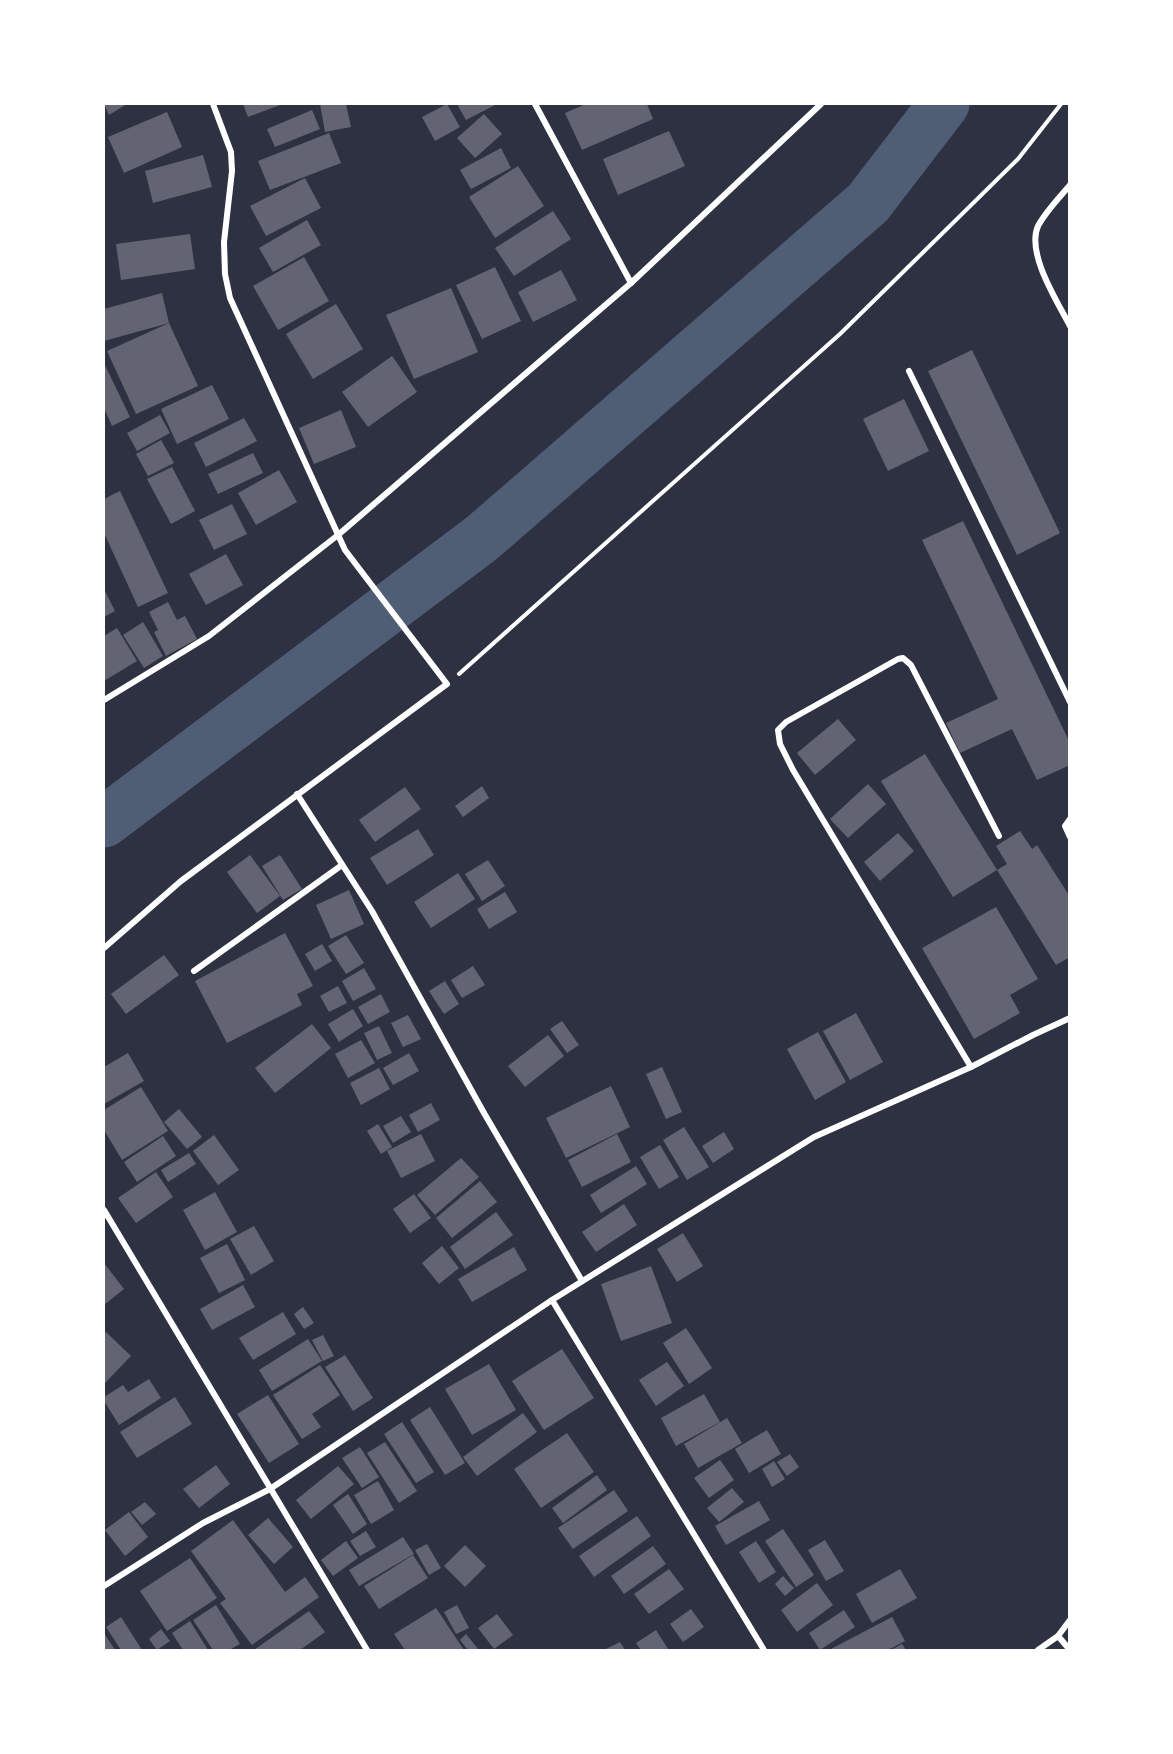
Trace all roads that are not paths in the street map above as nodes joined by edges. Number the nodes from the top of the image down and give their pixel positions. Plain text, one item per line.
1 (213, 104) edge
2 (535, 104) edge
3 (821, 104) edge
4 (1070, 185) edge
5 (631, 283) junction
6 (1070, 326) edge
7 (909, 371) dead end
8 (338, 535) junction
9 (104, 700) edge
10 (1070, 702) edge
11 (297, 794) junction
12 (1070, 819) edge
13 (999, 836) dead end
14 (1070, 837) edge
15 (342, 865) junction
16 (104, 948) edge
17 (194, 970) dead end
18 (1070, 1018) edge
19 (971, 1067) junction
20 (104, 1210) edge
21 (582, 1281) junction
22 (552, 1300) junction
23 (270, 1489) junction
24 (104, 1586) edge
25 (1070, 1620) edge
26 (1058, 1636) junction
27 (367, 1650) edge
28 (764, 1650) edge
29 (1038, 1650) edge
30 (1070, 1650) edge

1 - 8 street
2 - 5 street
3 - 5 street
4 - 6 street
5 - 8 street
7 - 10 street
8 - 9 street
8 - 11 street
11 - 15 street
11 - 16 street
12 - 14 street
13 - 19 street
15 - 17 street
15 - 21 street
18 - 19 street
19 - 21 street
20 - 23 street
21 - 22 street
22 - 23 street
22 - 28 street
23 - 24 street
23 - 27 street
25 - 26 street
26 - 29 street
26 - 30 street

